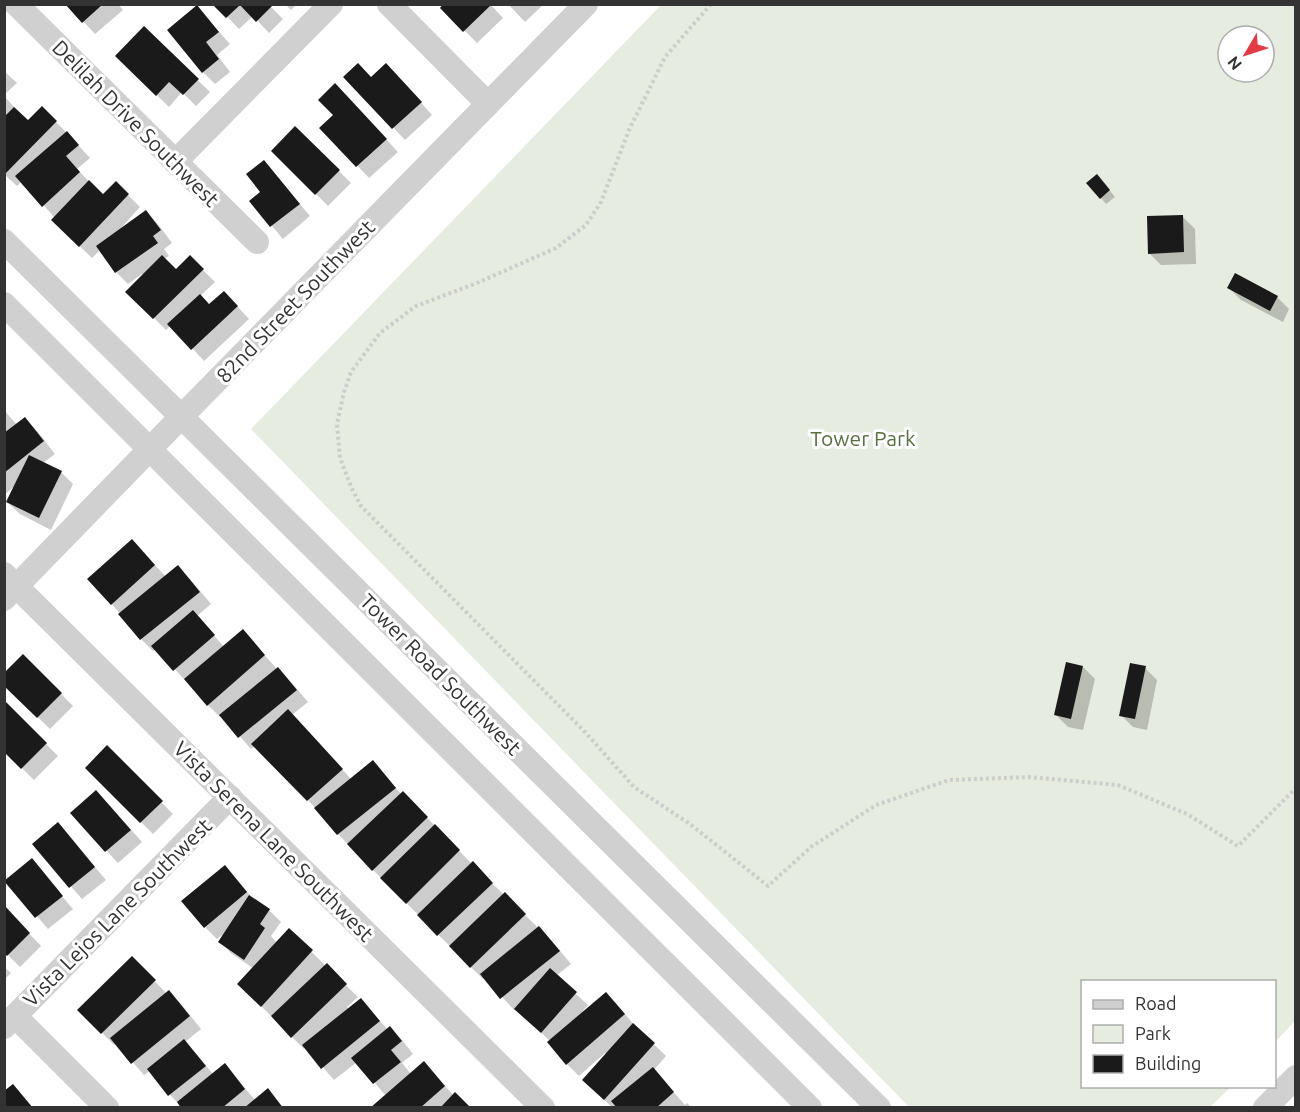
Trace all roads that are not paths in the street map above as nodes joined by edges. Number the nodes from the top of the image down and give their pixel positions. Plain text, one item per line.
1 (16, 4) edge
2 (332, 4) edge
3 (389, 4) edge
4 (586, 4) edge
5 (488, 104) junction
6 (176, 162) junction
7 (4, 241) edge
8 (257, 242) dead end
9 (4, 304) edge
10 (181, 417) junction
11 (150, 448) junction
12 (9, 586) edge
13 (230, 797) junction
14 (10, 1021) edge
15 (1296, 1077) edge
16 (107, 1107) edge
17 (543, 1107) edge
18 (810, 1107) edge
19 (879, 1107) edge
20 (1265, 1107) edge

1 - 6 street, Delilah Drive Southwest
2 - 6 street
3 - 5 street
4 - 5 street, 82nd Street Southwest
5 - 10 street, 82nd Street Southwest
6 - 8 street, Delilah Drive Southwest
7 - 10 street, Tower Road Southwest
9 - 11 street
10 - 11 street, 82nd Street Southwest
10 - 19 street, Tower Road Southwest
11 - 12 street, 82nd Street Southwest
11 - 18 street
12 - 13 street, Vista Serena Lane Southwest
13 - 14 street, Vista Lejos Lane Southwest
13 - 17 street, Vista Serena Lane Southwest
14 - 16 street
15 - 20 street

